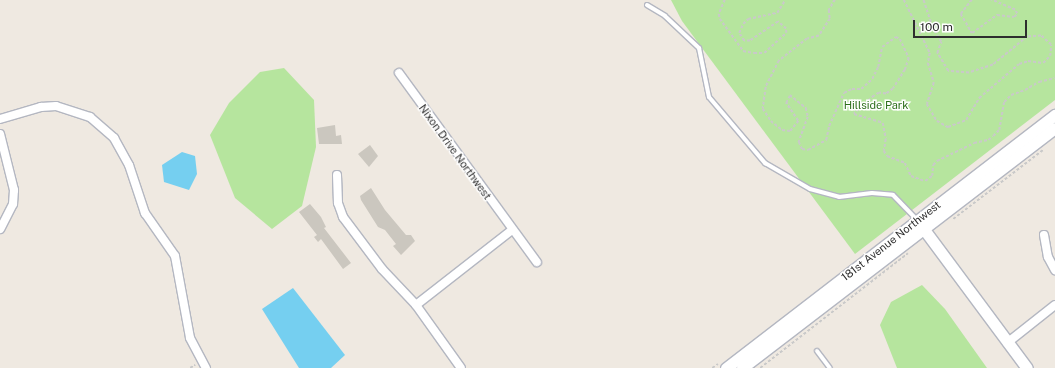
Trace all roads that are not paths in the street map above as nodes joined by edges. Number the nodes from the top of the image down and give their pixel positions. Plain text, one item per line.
1 (646, 5) dead end
2 (399, 73) dead end
3 (1055, 115) edge
4 (0, 119) edge
5 (1055, 128) edge
6 (0, 134) edge
7 (337, 175) dead end
8 (921, 225) junction
9 (0, 228) edge
10 (512, 230) junction
11 (1044, 235) dead end
12 (537, 262) dead end
13 (1055, 270) edge
14 (416, 305) junction
15 (1055, 305) edge
16 (1007, 343) junction
17 (817, 351) dead end
18 (206, 368) edge
19 (461, 368) edge
20 (726, 368) edge
21 (742, 368) edge
22 (830, 368) edge
23 (1026, 368) edge

1 - 8 lane
2 - 10 street, Nixon Drive Northwest
3 - 8 main road, 181st Avenue Northwest
4 - 18 street
5 - 8 main road, 181st Avenue Northwest
6 - 9 street
7 - 14 street
8 - 16 main road
8 - 20 main road, 181st Avenue Northwest
8 - 21 main road, 181st Avenue Northwest
10 - 12 street, Nixon Drive Northwest
10 - 14 street
11 - 13 street
14 - 19 street
15 - 16 street
16 - 23 main road
17 - 22 lane

